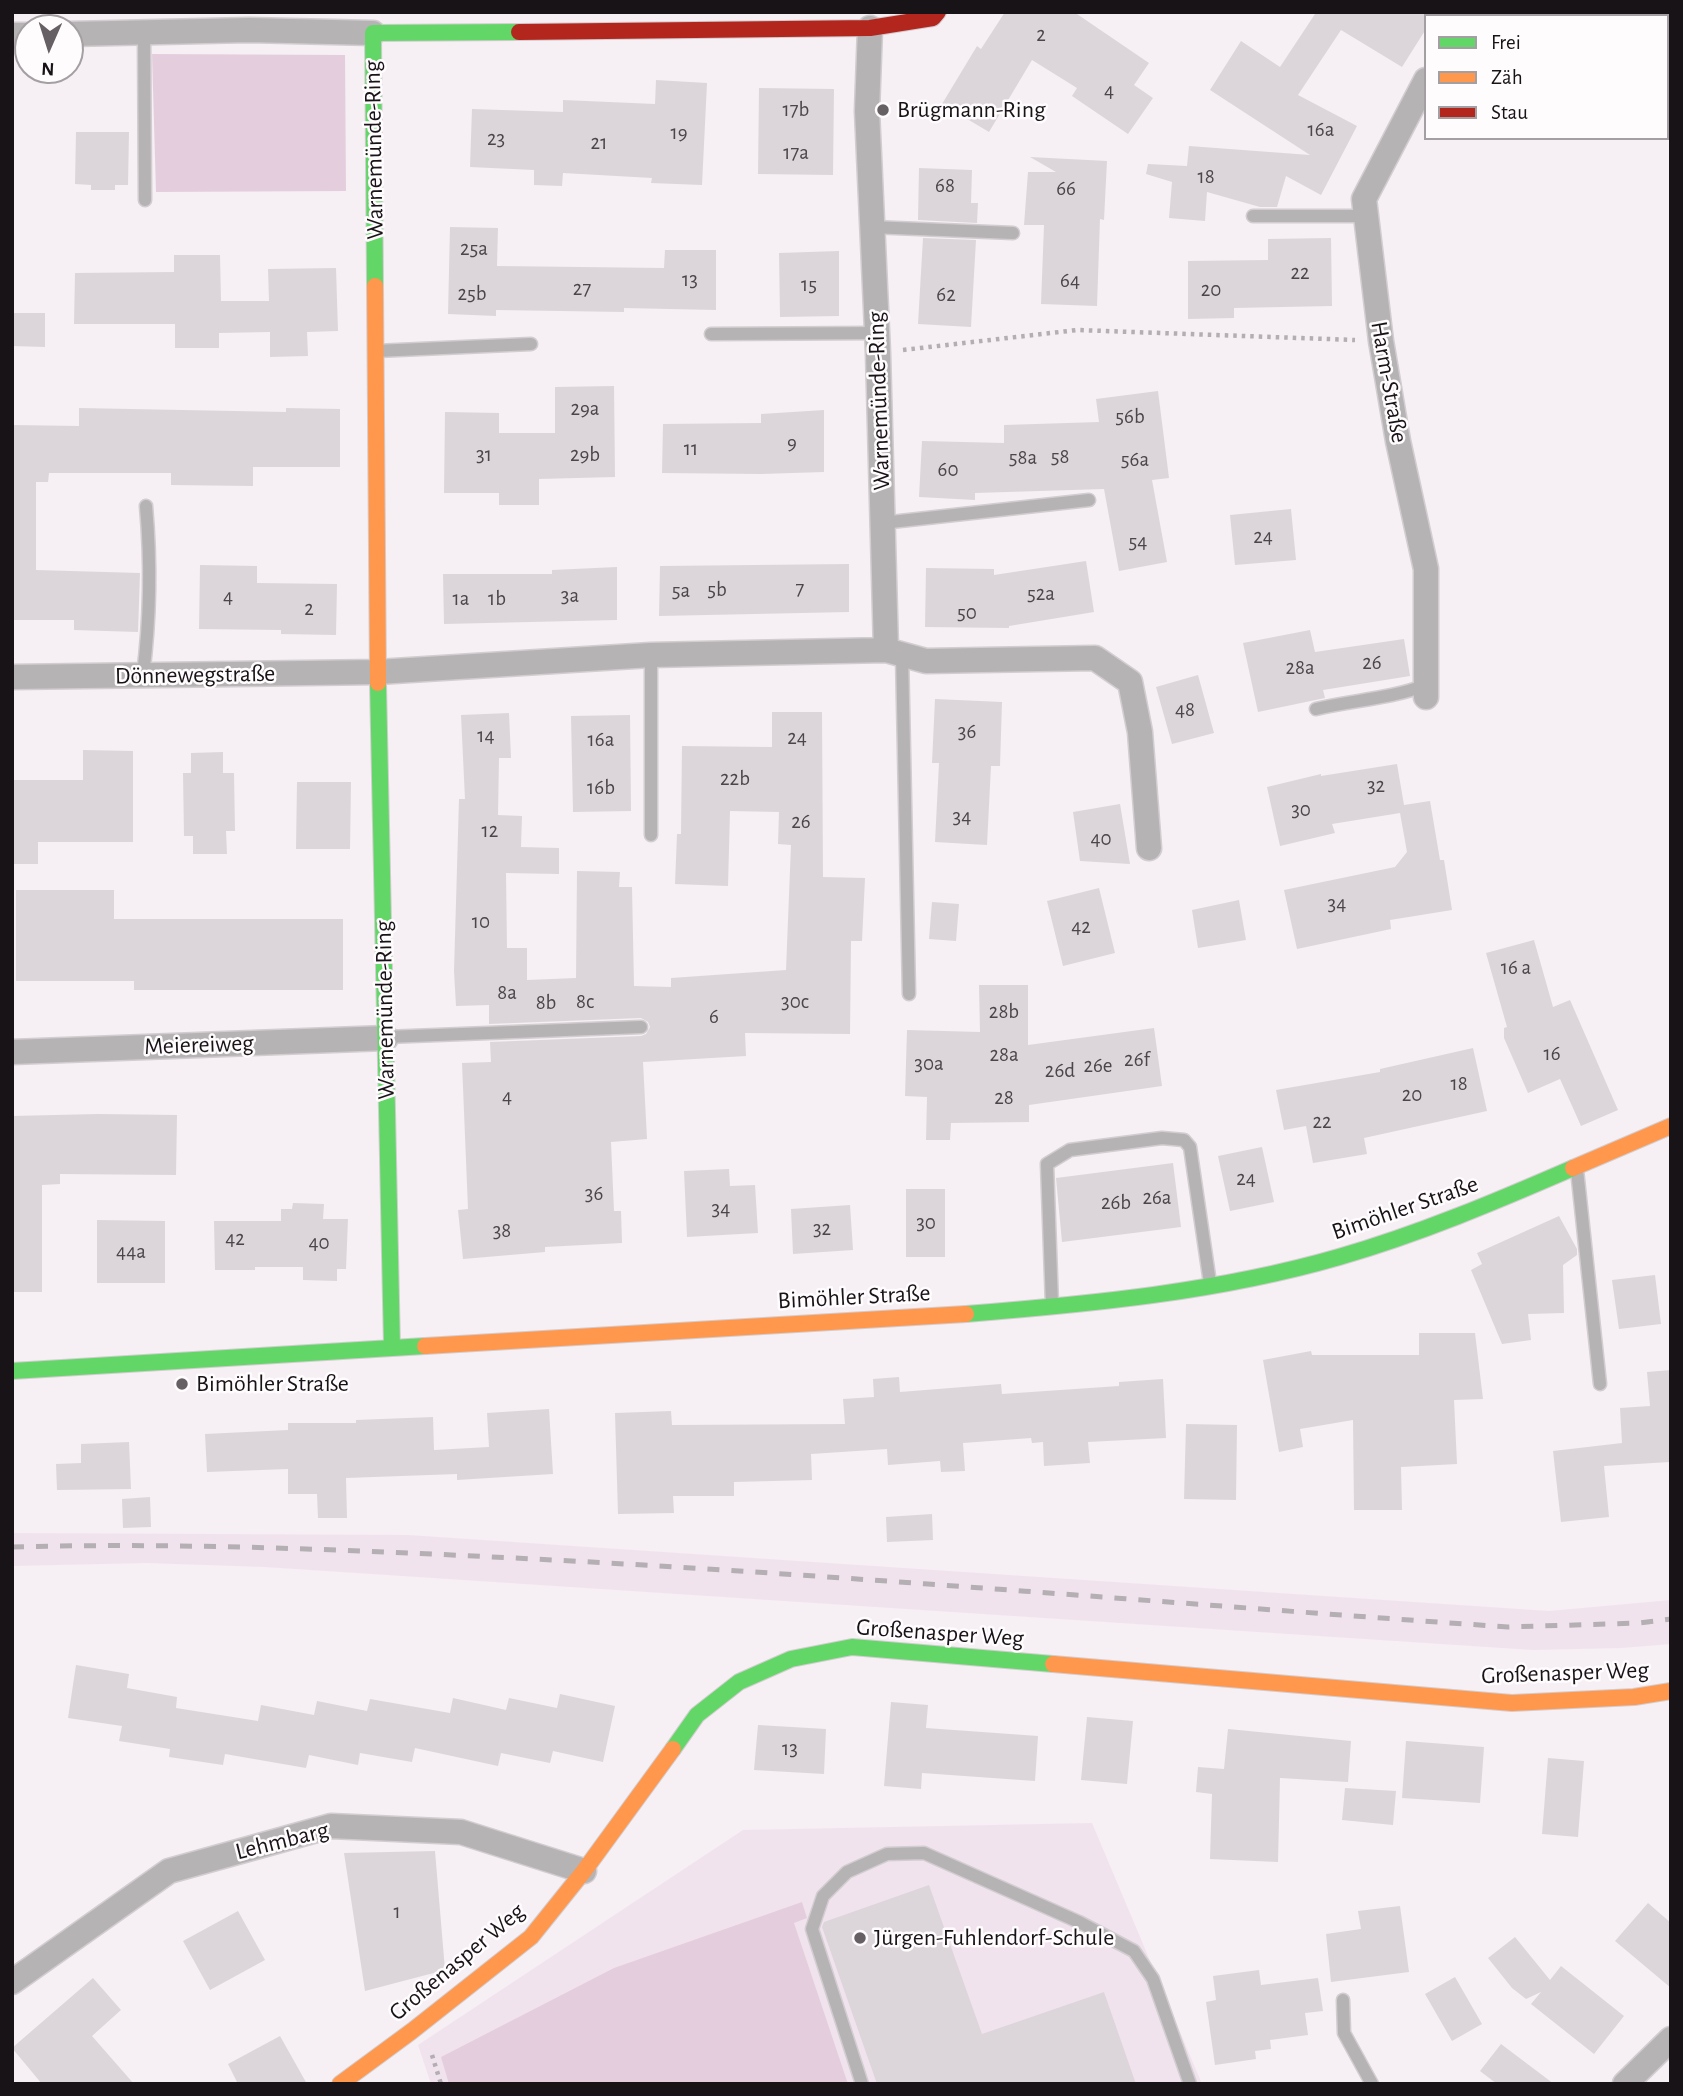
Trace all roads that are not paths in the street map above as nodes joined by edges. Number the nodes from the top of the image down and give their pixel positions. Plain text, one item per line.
1 (939, 12) edge
2 (249, 21) edge
3 (647, 22) edge
4 (870, 28) junction
5 (144, 32) junction
6 (373, 33) junction
7 (84, 34) edge
8 (1424, 84) edge
9 (145, 200) dead end
10 (1253, 216) dead end
11 (1366, 216) junction
12 (872, 227) junction
13 (1013, 233) dead end
14 (710, 334) dead end
15 (877, 343) junction
16 (531, 344) dead end
17 (376, 351) junction
18 (1089, 500) dead end
19 (146, 506) dead end
20 (882, 523) junction
21 (894, 652) junction
22 (651, 655) junction
23 (378, 672) junction
24 (143, 675) junction
25 (12, 677) edge
26 (1426, 691) joint
27 (1316, 709) dead end
28 (651, 835) dead end
29 (1149, 848) dead end
30 (909, 994) dead end
31 (641, 1027) dead end
32 (386, 1038) junction
33 (12, 1052) edge
34 (1671, 1126) edge
35 (1576, 1167) junction
36 (1210, 1285) junction
37 (1052, 1306) junction
38 (392, 1348) junction
39 (12, 1371) edge
40 (1600, 1384) dead end
41 (1671, 1691) edge
42 (584, 1871) junction
43 (12, 1982) edge
44 (1343, 2000) dead end
45 (1671, 2039) edge
46 (340, 2084) edge
47 (862, 2084) edge
48 (1191, 2084) edge
49 (1373, 2084) edge
50 (1625, 2084) edge

1 - 4 street
2 - 5 street
2 - 6 street
3 - 4 street, Warnemünde-Ring
3 - 6 street, Warnemünde-Ring
4 - 12 street, Warnemünde-Ring
5 - 7 street
5 - 9 lane
6 - 17 street, Warnemünde-Ring
8 - 11 street, Harm-Straße
10 - 11 lane
11 - 26 street, Harm-Straße
12 - 13 lane
12 - 15 street, Warnemünde-Ring
14 - 15 lane
15 - 20 street, Warnemünde-Ring
16 - 17 lane
17 - 23 street, Warnemünde-Ring
18 - 20 lane
19 - 24 lane
20 - 21 street, Warnemünde-Ring
21 - 22 street
21 - 29 street
21 - 30 lane
22 - 23 street
22 - 28 lane
23 - 24 street, Dönnewegstraße
23 - 32 street, Warnemünde-Ring
24 - 25 street, Dönnewegstraße
26 - 27 lane
31 - 32 lane
32 - 33 street, Meiereiweg
32 - 38 street, Warnemünde-Ring
34 - 35 street, Bimöhler Straße
35 - 36 street, Bimöhler Straße
35 - 40 lane
36 - 37 street, Bimöhler Straße
36 - 37 lane
37 - 38 street, Bimöhler Straße
38 - 39 street, Bimöhler Straße
41 - 42 street, Großenasper Weg
42 - 43 street, Lehmbarg
42 - 46 street, Großenasper Weg
44 - 49 lane
45 - 50 street
47 - 48 lane

